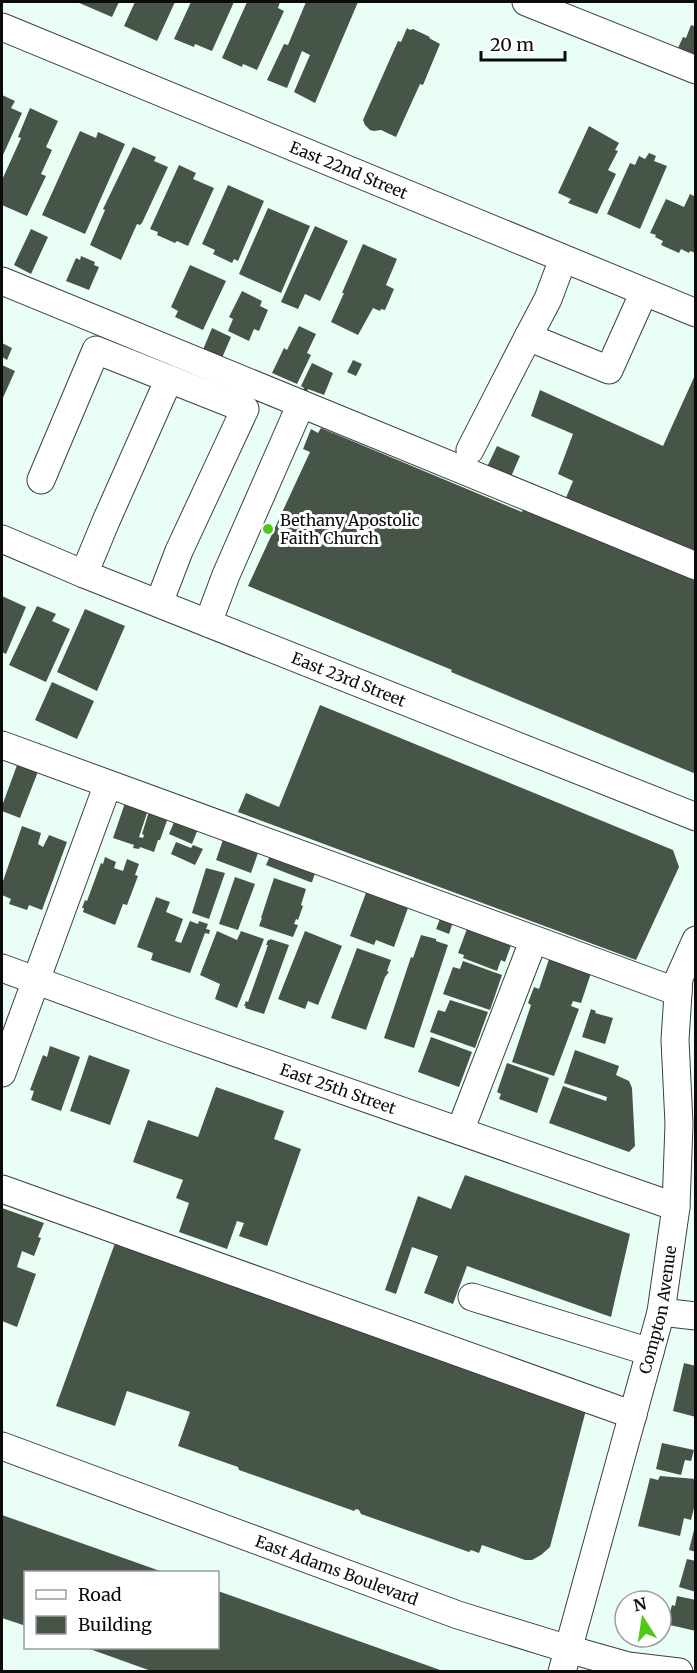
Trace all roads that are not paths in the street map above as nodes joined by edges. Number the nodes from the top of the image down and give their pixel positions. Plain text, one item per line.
1 (526, 2) edge
2 (2, 27) edge
3 (696, 70) edge
4 (563, 259) junction
5 (2, 281) edge
6 (644, 292) junction
7 (696, 313) edge
8 (528, 336) junction
9 (169, 379) junction
10 (301, 404) junction
11 (470, 450) dead end
12 (41, 480) dead end
13 (2, 539) edge
14 (696, 566) edge
15 (84, 574) junction
16 (159, 603) junction
17 (208, 622) junction
18 (2, 745) edge
19 (108, 784) junction
20 (696, 817) edge
21 (696, 940) edge
22 (529, 952) dead end
23 (2, 968) edge
24 (35, 980) junction
25 (678, 992) junction
26 (2, 1073) edge
27 (687, 1125) edge
28 (460, 1131) junction
29 (2, 1189) edge
30 (676, 1207) junction
31 (472, 1297) dead end
32 (661, 1312) junction
33 (696, 1316) edge
34 (650, 1352) junction
35 (633, 1415) junction
36 (2, 1446) edge
37 (565, 1660) edge
38 (679, 1671) edge

1 - 3 street
2 - 4 street, East 22nd Street
4 - 6 street, East 22nd Street
4 - 8 street
5 - 10 street
6 - 7 street, East 22nd Street
6 - 8 street
8 - 11 street
9 - 12 street
9 - 15 street
9 - 16 street
10 - 14 street
10 - 17 street
13 - 15 street, East 23rd Street
15 - 16 street, East 23rd Street
16 - 17 street, East 23rd Street
17 - 20 street, East 23rd Street
18 - 19 street
19 - 24 street
19 - 25 street
21 - 25 street, Compton Avenue
22 - 28 street
23 - 24 street, East 25th Street
24 - 26 street
24 - 28 street, East 25th Street
25 - 27 street, Compton Avenue
27 - 30 street, Compton Avenue
28 - 30 street, East 25th Street
29 - 35 street
30 - 32 street, Compton Avenue
31 - 34 street
32 - 33 street
32 - 34 street, Compton Avenue
34 - 35 street, Compton Avenue
35 - 37 street, Compton Avenue
36 - 37 street, East Adams Boulevard
37 - 38 street, East Adams Boulevard

